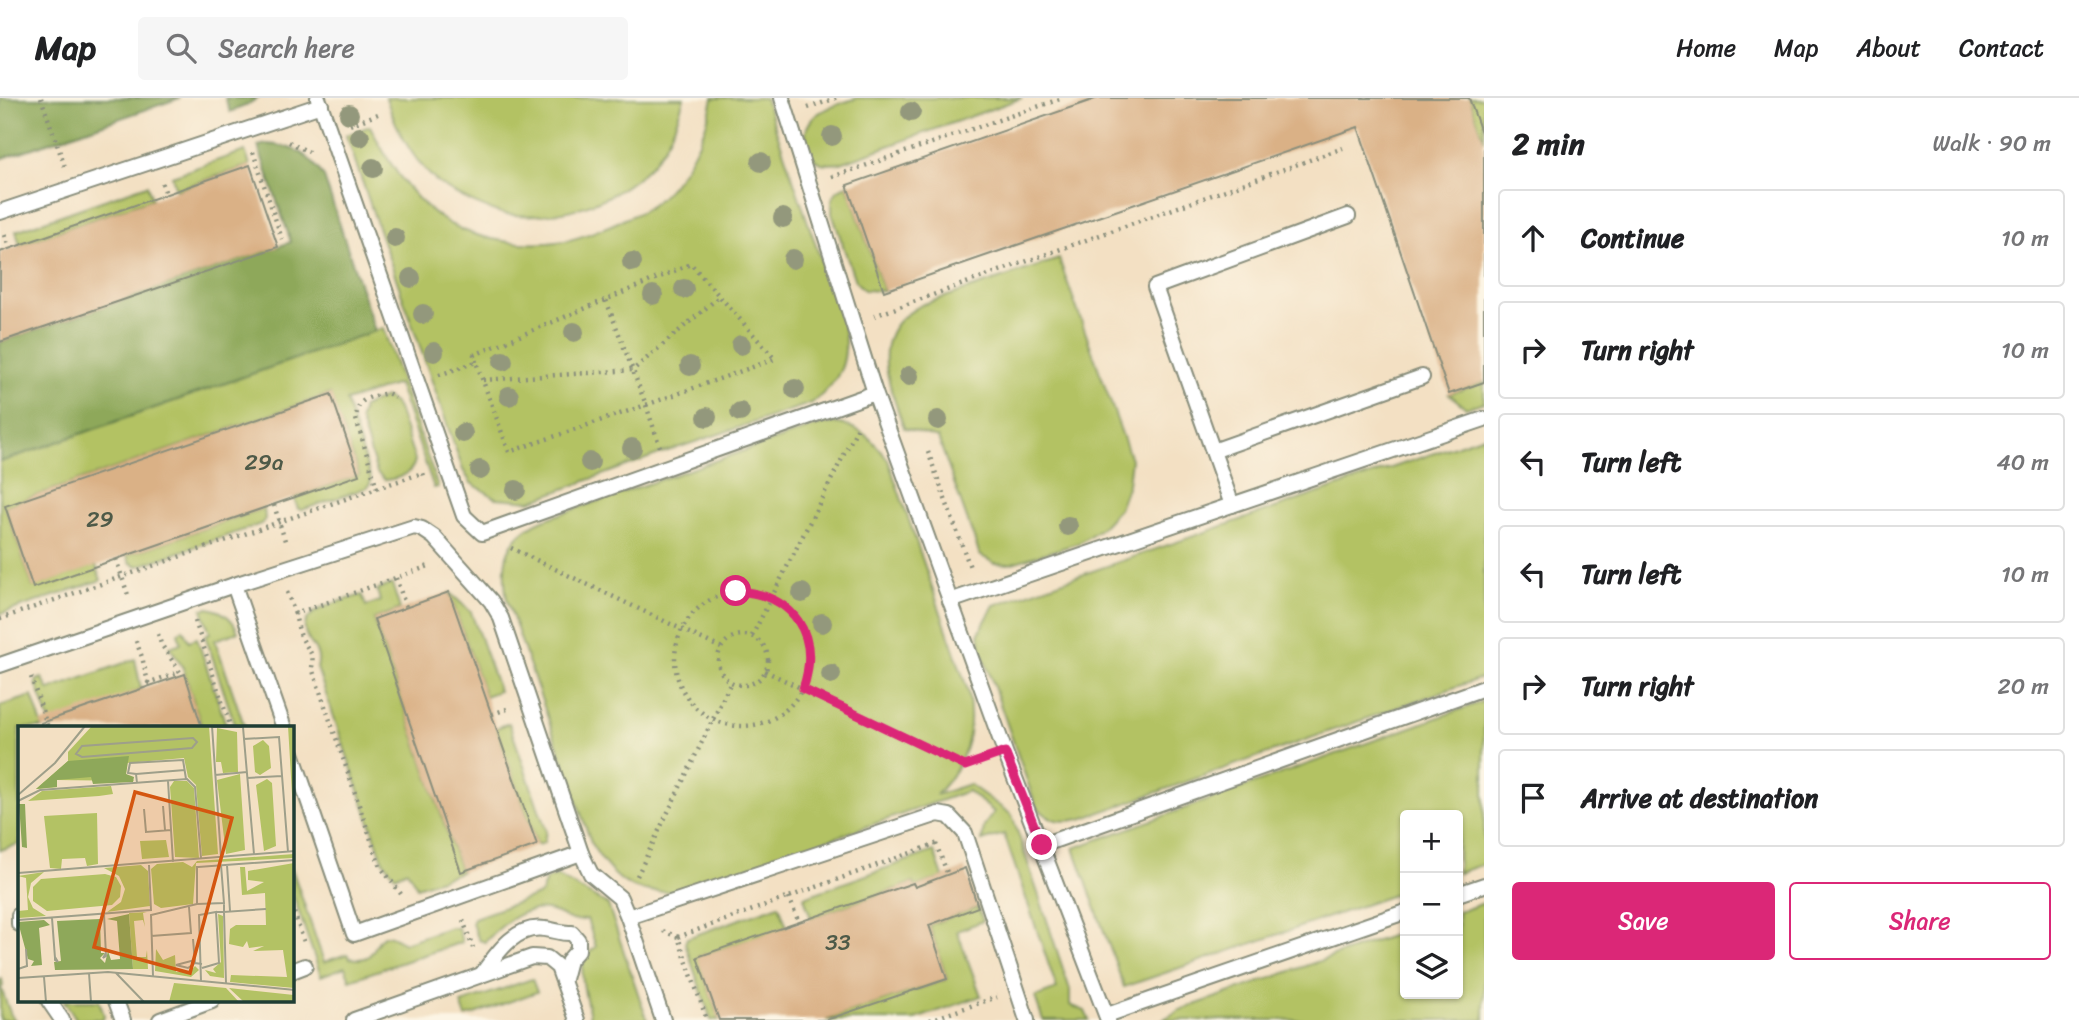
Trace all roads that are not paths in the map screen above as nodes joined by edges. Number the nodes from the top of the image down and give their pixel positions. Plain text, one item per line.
1 (782, 98) edge
2 (319, 102) edge
3 (0, 212) edge
4 (1348, 216) dead end
5 (1422, 377) dead end
6 (875, 393) junction
7 (1484, 419) edge
8 (1213, 451) junction
9 (1232, 505) junction
10 (234, 585) junction
11 (950, 601) junction
12 (0, 665) edge
13 (1484, 688) edge
14 (283, 726) edge
15 (294, 759) edge
16 (1042, 845) junction
17 (581, 853) junction
18 (1484, 884) edge
19 (1463, 892) edge
20 (1400, 914) edge
21 (628, 917) junction
22 (482, 974) junction
23 (564, 979) junction
24 (49, 1002) edge
25 (116, 1002) edge
26 (209, 1002) edge
27 (1107, 1018) edge
28 (62, 1020) edge
29 (122, 1020) edge
30 (160, 1020) edge
31 (354, 1020) edge
32 (577, 1020) edge
33 (663, 1020) edge
34 (1027, 1020) edge

1 - 6 lane
2 - 3 lane
2 - 6 lane
4 - 8 lane
5 - 8 lane
6 - 11 lane
7 - 9 lane
8 - 9 lane
9 - 11 lane
10 - 12 lane
10 - 14 lane
10 - 17 lane
11 - 16 lane
13 - 16 lane
15 - 17 lane
16 - 27 lane
17 - 21 lane
18 - 19 lane
20 - 27 lane
21 - 33 lane
21 - 34 lane
22 - 23 lane
22 - 23 lane
22 - 31 lane
23 - 32 lane
24 - 28 lane
25 - 29 lane
26 - 30 lane

